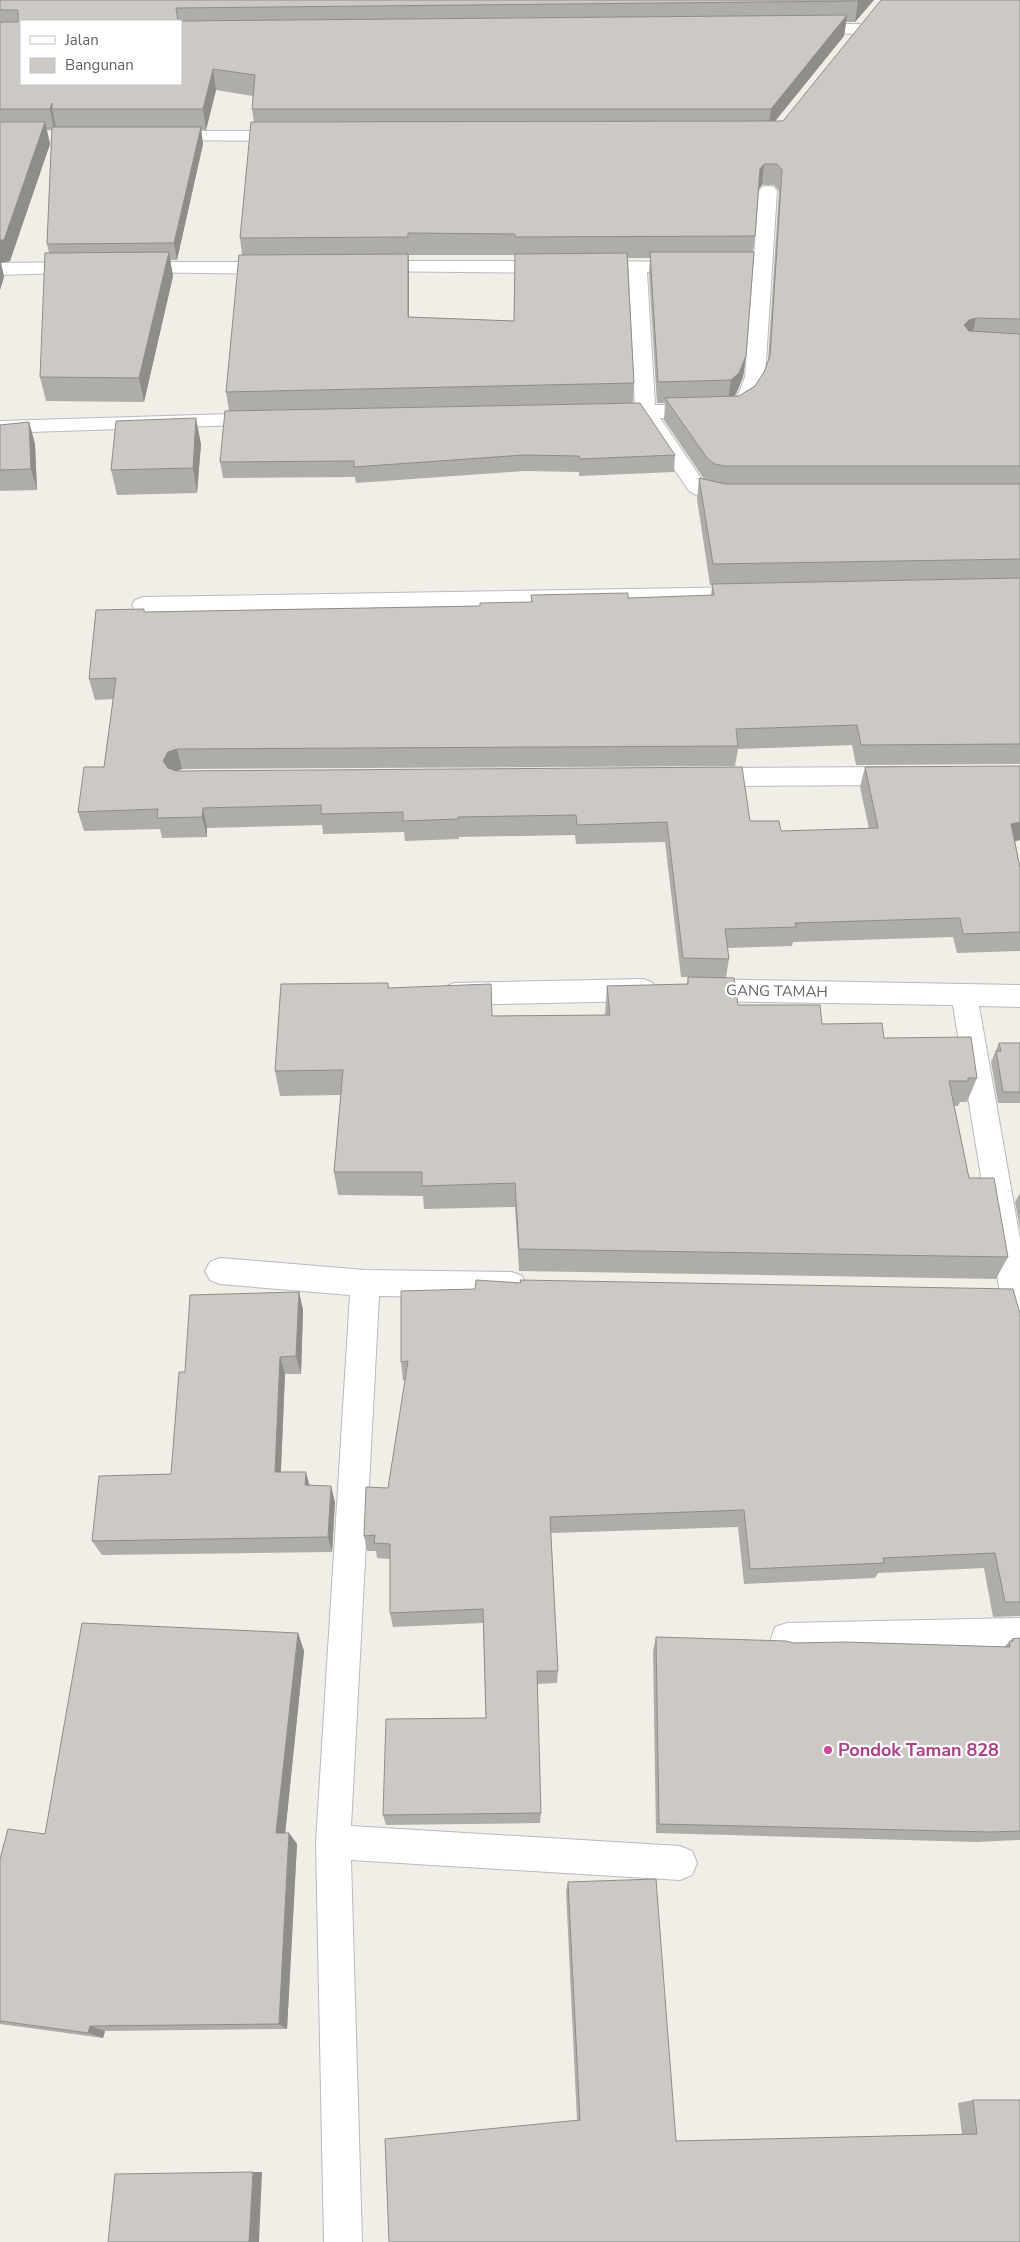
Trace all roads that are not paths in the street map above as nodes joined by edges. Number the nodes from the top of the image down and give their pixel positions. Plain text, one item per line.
1 (872, 14) edge
2 (859, 29) junction
3 (790, 30) edge
4 (847, 44) edge
5 (146, 136) edge
6 (304, 136) edge
7 (768, 192) dead end
8 (705, 266) edge
9 (637, 267) junction
10 (98, 268) edge
11 (118, 268) edge
12 (296, 268) edge
13 (355, 268) edge
14 (0, 269) edge
15 (645, 411) junction
16 (586, 412) edge
17 (281, 419) edge
18 (0, 427) edge
19 (752, 496) edge
20 (771, 594) edge
21 (143, 605) dead end
22 (920, 776) edge
23 (681, 777) edge
24 (432, 994) edge
25 (964, 994) junction
26 (1020, 996) edge
27 (220, 1271) dead end
28 (365, 1283) junction
29 (534, 1286) edge
30 (984, 1293) edge
31 (1013, 1294) junction
32 (1020, 1323) edge
33 (1020, 1634) edge
34 (787, 1639) edge
35 (333, 1842) junction
36 (680, 1863) dead end
37 (343, 2242) edge

1 - 2 street
2 - 3 street
2 - 4 street
5 - 6 street
7 - 15 street
8 - 9 street
9 - 13 street
9 - 15 street
10 - 14 street
11 - 12 street
15 - 16 street
15 - 19 street
17 - 18 street
20 - 21 street
22 - 23 street
24 - 25 street, GANG TAMAH
25 - 26 street, GANG TAMAH
25 - 31 street
27 - 28 street
28 - 29 street
28 - 35 street
30 - 31 street
31 - 32 street
33 - 34 street
35 - 36 street
35 - 37 street

